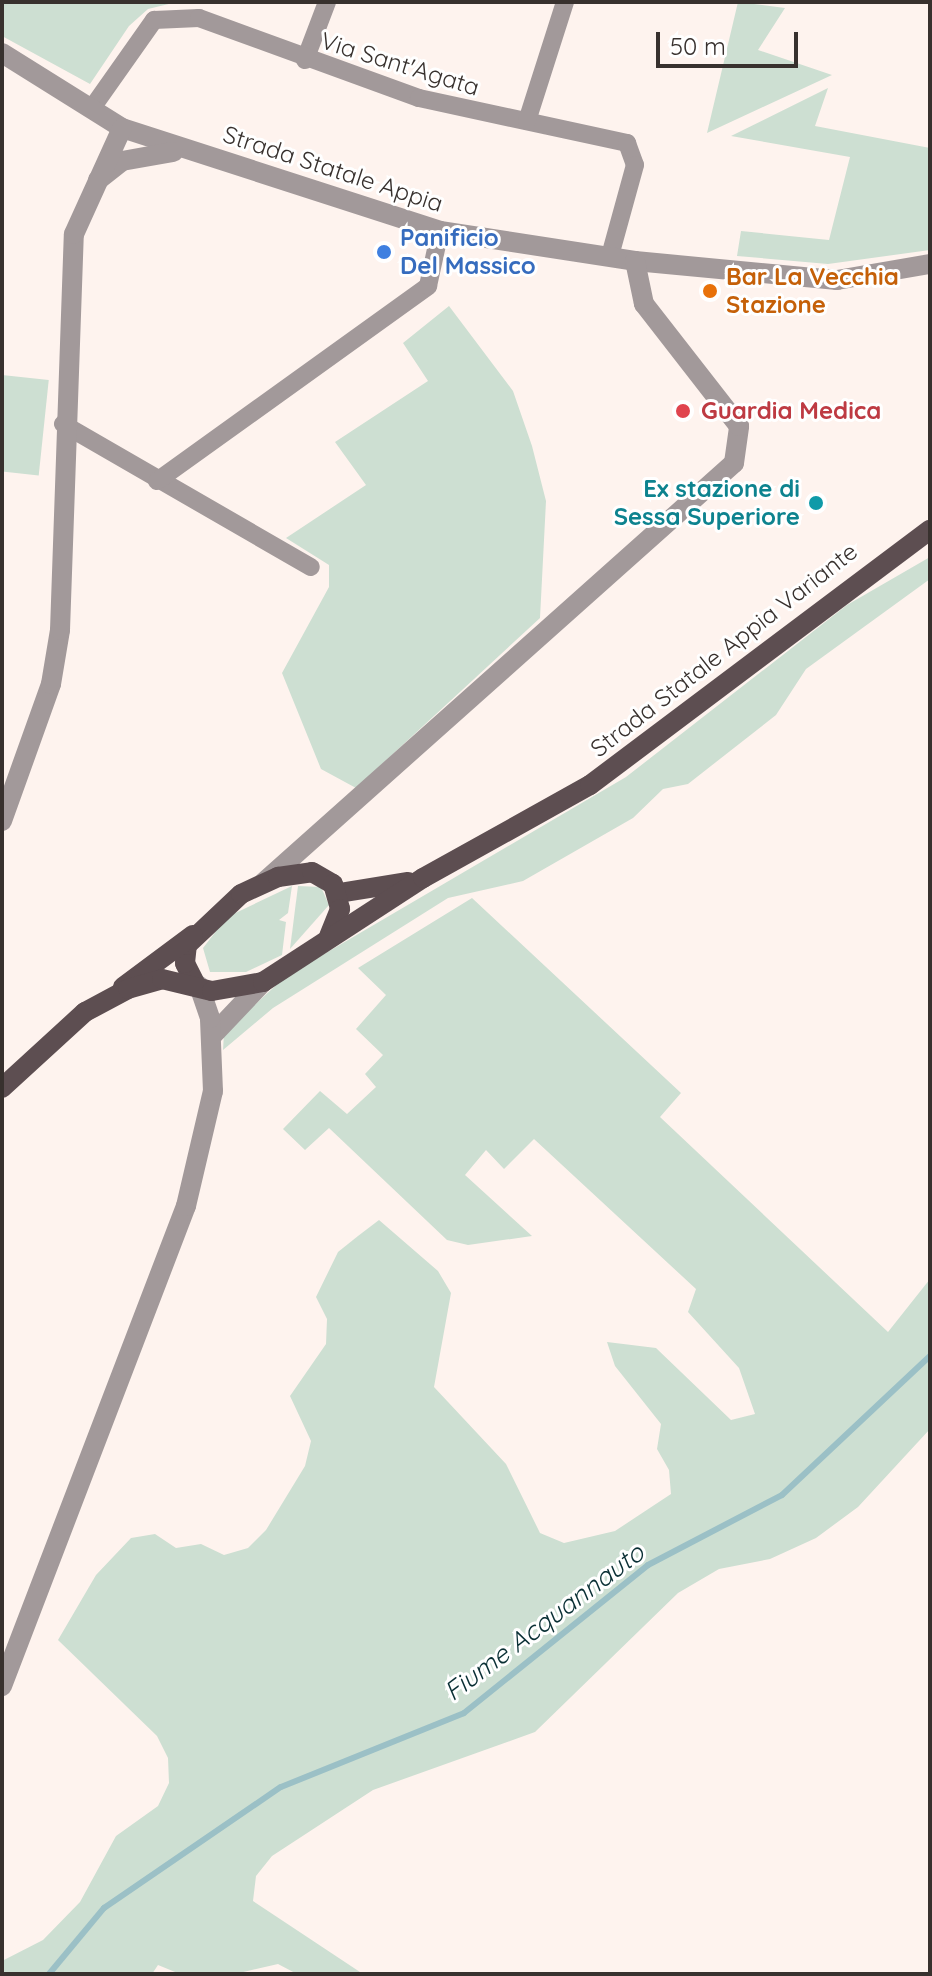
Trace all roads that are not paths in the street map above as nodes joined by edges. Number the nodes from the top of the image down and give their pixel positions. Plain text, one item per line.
1 (327, 2) edge
2 (565, 2) edge
3 (2, 53) edge
4 (305, 60) junction
5 (92, 108) junction
6 (527, 121) junction
7 (122, 128) junction
8 (196, 152) junction
9 (92, 185) junction
10 (440, 231) junction
11 (610, 256) junction
12 (635, 261) junction
13 (930, 264) edge
14 (63, 424) junction
15 (157, 481) junction
16 (930, 530) edge
17 (311, 567) dead end
18 (2, 821) edge
19 (320, 833) junction
20 (324, 877) junction
21 (423, 878) junction
22 (263, 883) junction
23 (339, 893) junction
24 (199, 931) junction
25 (329, 936) junction
26 (263, 982) junction
27 (197, 984) junction
28 (107, 1000) junction
29 (211, 1037) junction
30 (2, 1088) edge
31 (2, 1686) edge

1 - 4 street
2 - 6 street
3 - 5 street, Strada Statale Appia
4 - 5 street, Via Sant'Agata
4 - 6 street, Via Sant'Agata
5 - 7 street, Strada Statale Appia
6 - 11 street, Via Sant'Agata
7 - 8 street, Strada Statale Appia
7 - 9 street
8 - 9 street, Strada Statale Appia
8 - 10 street, Strada Statale Appia
9 - 14 street
10 - 11 street, Strada Statale Appia
10 - 15 street
11 - 12 street, Strada Statale Appia
12 - 13 street, Strada Statale Appia
12 - 19 street
14 - 15 street
14 - 18 street
15 - 17 street
16 - 21 main road, Strada Statale Appia Variante
19 - 20 street
19 - 22 street
20 - 22 main road, Strada Statale Appia Variante
20 - 23 main road
21 - 23 main road, Strada Statale Appia Variante
21 - 25 main road, Strada Statale Appia Variante
22 - 24 main road, Strada Statale Appia Variante
23 - 25 main road
24 - 27 main road
24 - 28 main road, Strada Statale Appia Variante
25 - 26 main road, Strada Statale Appia Variante
26 - 27 main road, Strada Statale Appia Variante
26 - 29 street
27 - 28 main road, Strada Statale Appia Variante
27 - 29 street
28 - 30 main road, Strada Statale Appia Variante
29 - 31 street

